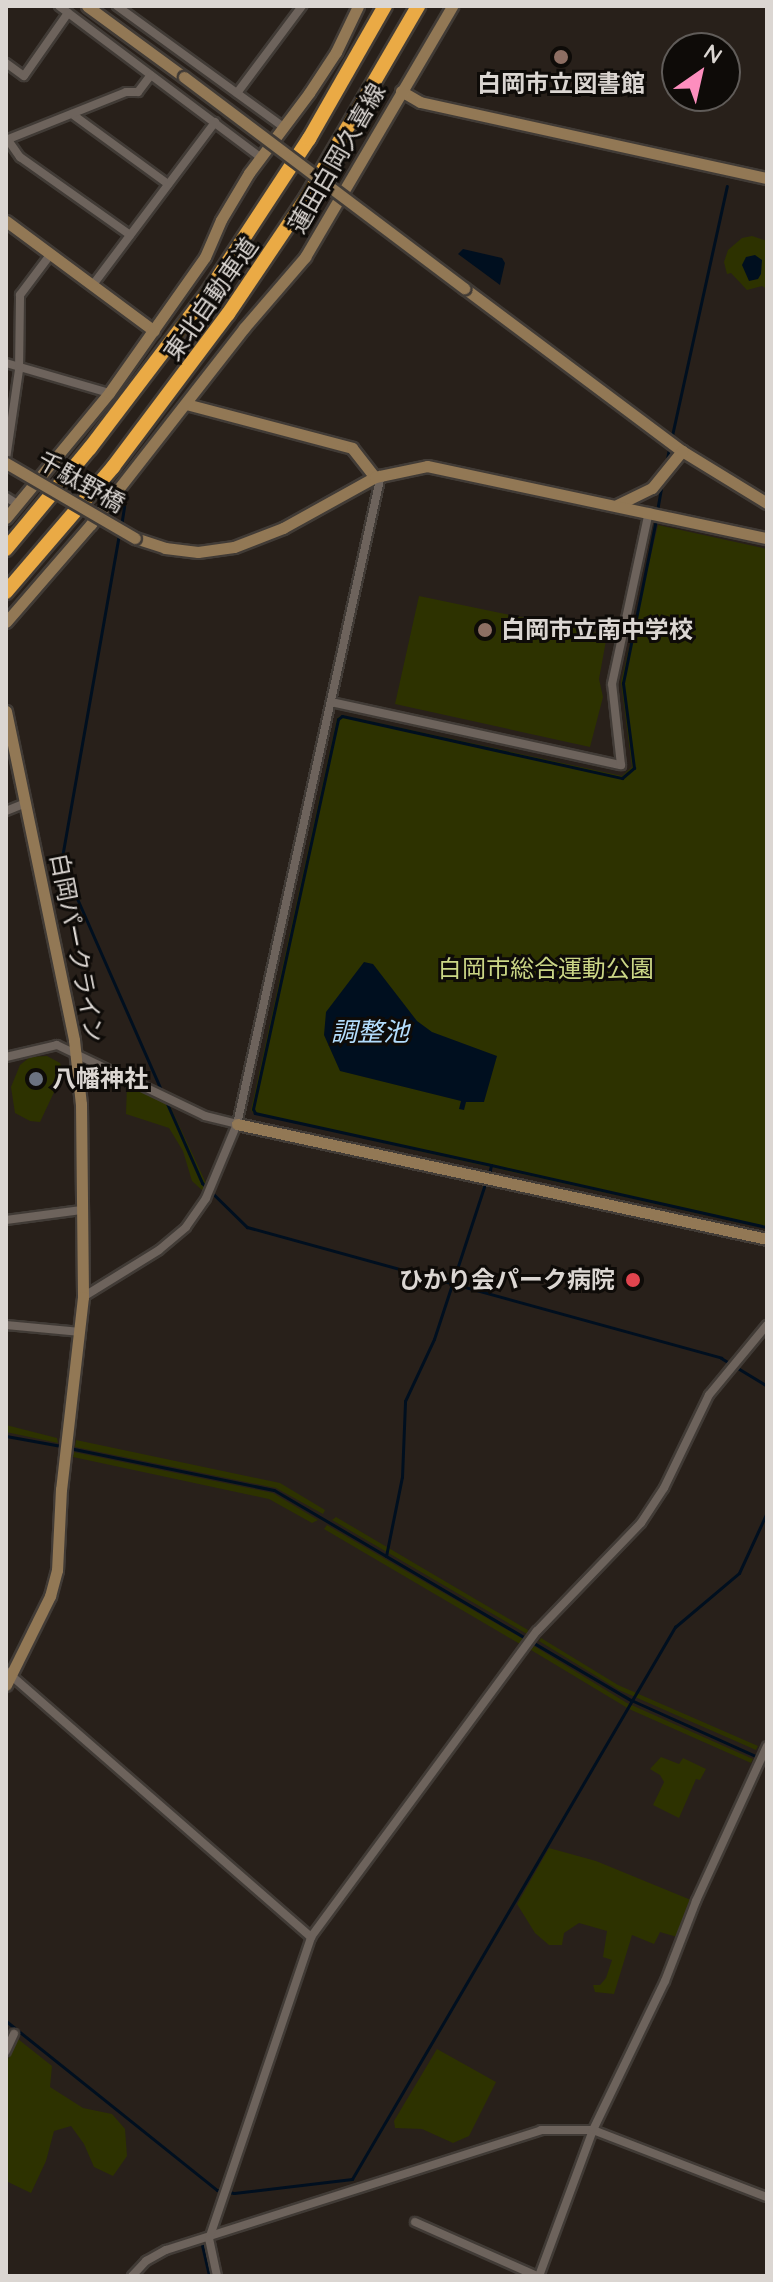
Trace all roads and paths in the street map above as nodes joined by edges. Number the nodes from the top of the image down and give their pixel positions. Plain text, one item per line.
1 (59, 6) edge
2 (87, 6) edge
3 (117, 6) edge
4 (302, 6) edge
5 (358, 6) edge
6 (385, 6) edge
7 (418, 6) edge
8 (452, 6) edge
9 (68, 13) junction
10 (6, 63) edge
11 (151, 75) junction
12 (401, 91) junction
13 (237, 93) junction
14 (72, 114) junction
15 (215, 122) junction
16 (282, 126) junction
17 (7, 140) edge
18 (259, 156) junction
19 (767, 178) edge
20 (168, 184) junction
21 (6, 221) edge
22 (130, 235) junction
23 (50, 255) junction
24 (92, 286) junction
25 (154, 331) junction
26 (6, 363) edge
27 (19, 370) junction
28 (109, 393) junction
29 (186, 404) junction
30 (682, 451) junction
31 (6, 461) edge
32 (378, 476) junction
33 (6, 497) edge
34 (767, 503) edge
35 (17, 504) junction
36 (615, 505) junction
37 (649, 512) junction
38 (6, 518) edge
39 (767, 538) edge
40 (6, 549) edge
41 (6, 592) edge
42 (6, 622) edge
43 (331, 702) junction
44 (6, 711) edge
45 (26, 803) junction
46 (6, 811) edge
47 (76, 1052) junction
48 (6, 1057) edge
49 (237, 1124) junction
50 (81, 1210) junction
51 (6, 1220) edge
52 (767, 1239) edge
53 (83, 1297) junction
54 (6, 1325) edge
55 (767, 1325) edge
56 (81, 1332) junction
57 (7, 1677) edge
58 (767, 1746) edge
59 (311, 1937) junction
60 (14, 2034) dead end
61 (6, 2051) edge
62 (593, 2130) junction
63 (767, 2197) edge
64 (415, 2222) dead end
65 (209, 2239) junction
66 (132, 2276) edge
67 (217, 2276) edge
68 (538, 2276) edge

1 - 9 street
2 - 30 street, bridge
3 - 13 street
4 - 13 street
5 - 16 street
6 - 40 highway, 東北自動車道
7 - 41 highway, 東北自動車道
8 - 12 street, 蓮田白岡久喜線
9 - 10 street
9 - 11 street
11 - 14 street
11 - 15 street
12 - 19 street
12 - 29 street, 蓮田白岡久喜線
13 - 16 street
14 - 17 street
14 - 20 street
15 - 18 street
15 - 20 street
16 - 18 street
17 - 22 street
18 - 25 street
20 - 22 street
21 - 23 street
22 - 24 street
23 - 24 street
23 - 27 street
24 - 25 street
25 - 28 street
26 - 27 street
27 - 28 street
27 - 31 street
28 - 35 street
29 - 32 street
29 - 42 street, 蓮田白岡久喜線
30 - 34 street
30 - 36 street
31 - 32 street, 千駄野橋, bridge
32 - 36 street, 千駄野橋
32 - 43 street
33 - 35 street
35 - 38 street
36 - 37 street, 千駄野橋
37 - 39 street, 千駄野橋
37 - 43 street
43 - 49 street
44 - 45 street, 白岡パークライン
45 - 46 street
45 - 47 street, 白岡パークライン
47 - 48 street
47 - 49 street
47 - 50 street, 白岡パークライン
49 - 52 street
49 - 53 street
50 - 51 street
50 - 53 street, 白岡パークライン
53 - 56 street, 白岡パークライン
54 - 56 street
55 - 59 street
56 - 57 street, 白岡パークライン
57 - 59 street
58 - 62 street
59 - 65 street
60 - 61 street
62 - 63 street
62 - 65 street
62 - 68 street
64 - 68 street
65 - 66 street
65 - 67 street

